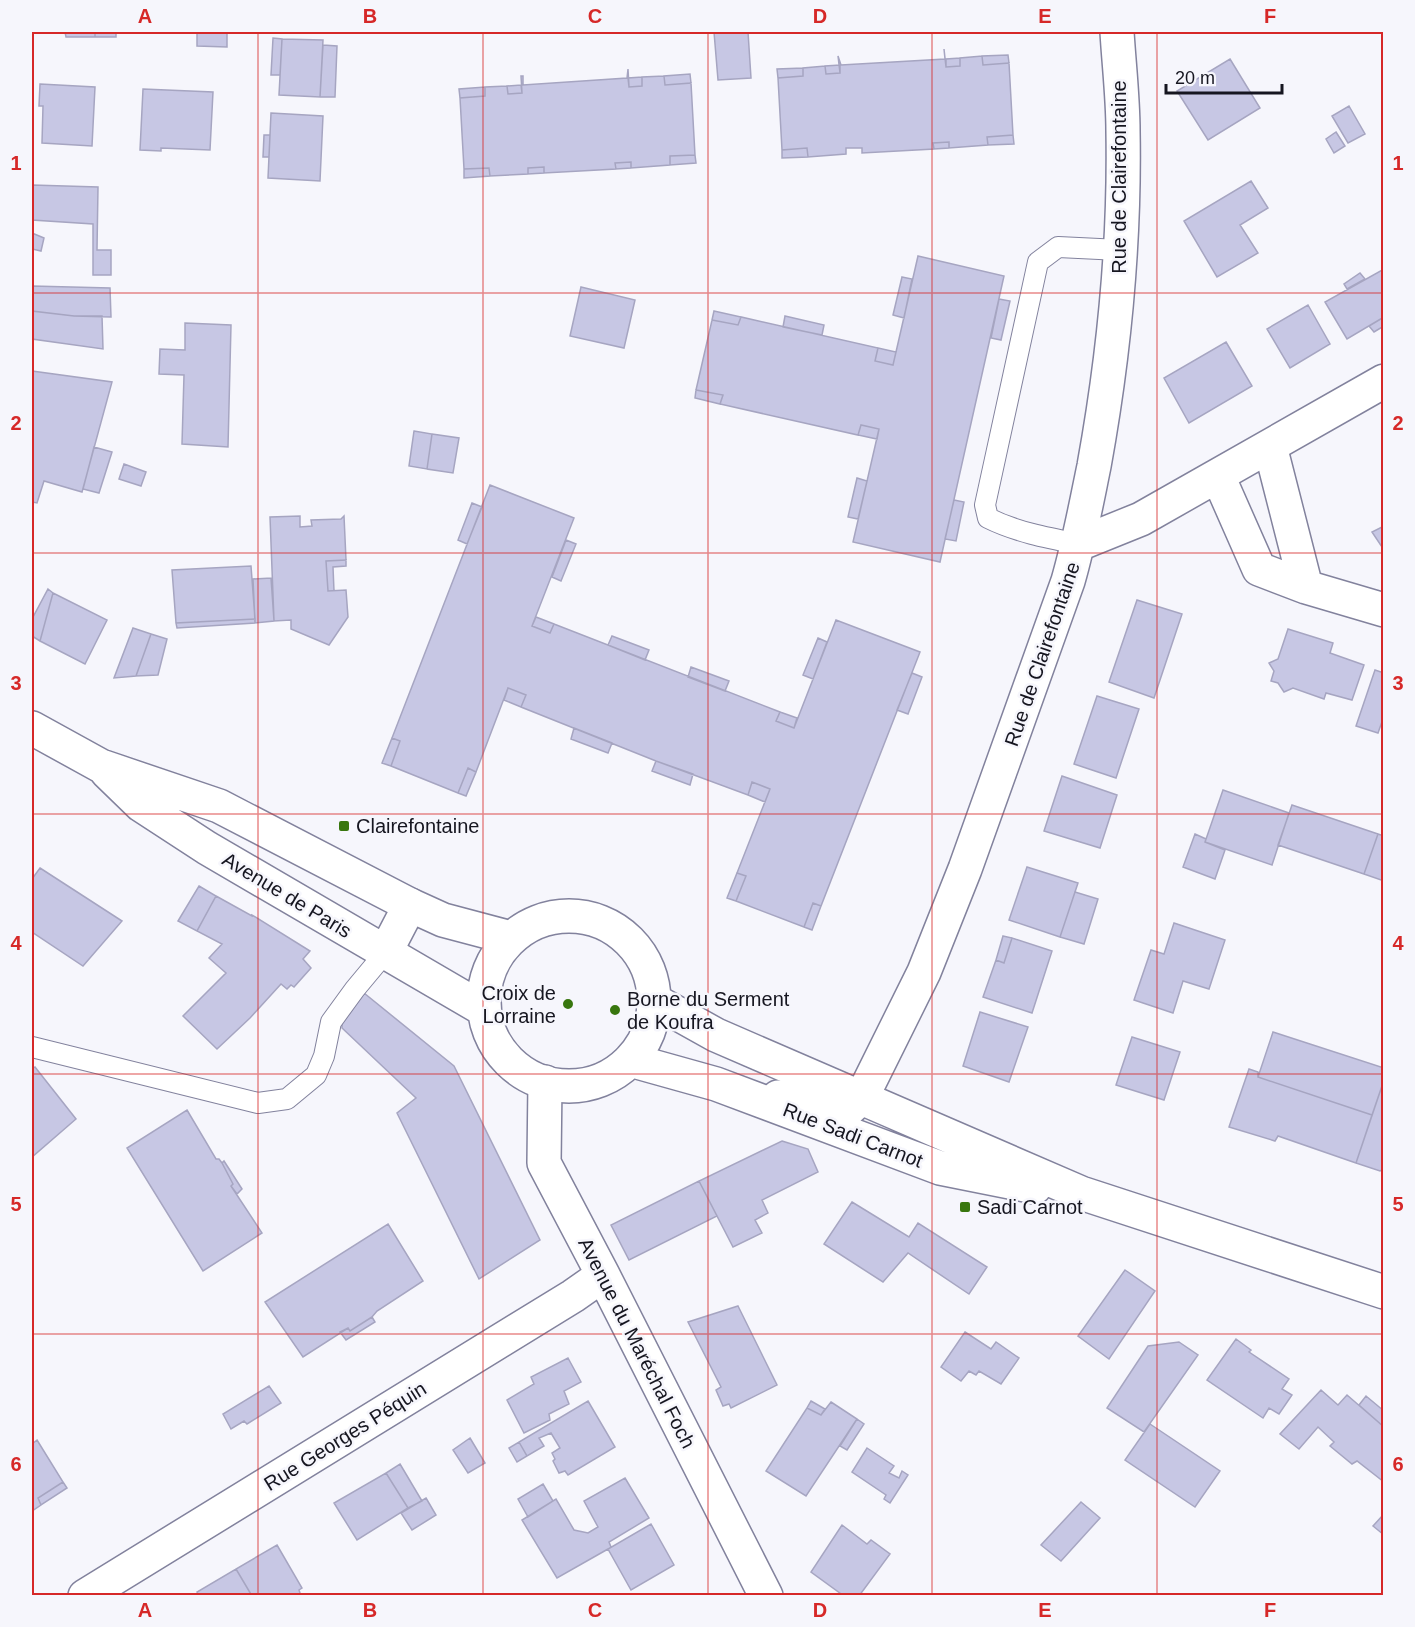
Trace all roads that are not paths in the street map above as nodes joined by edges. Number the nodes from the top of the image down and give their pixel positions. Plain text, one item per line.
1 (1117, 32) edge
2 (1120, 250) junction
3 (1383, 381) edge
4 (1270, 446) junction
5 (1218, 476) junction
6 (1079, 544) junction
7 (1306, 587) junction
8 (1383, 610) edge
9 (32, 728) edge
10 (101, 766) junction
11 (410, 905) junction
12 (511, 938) junction
13 (385, 953) junction
14 (655, 1001) junction
15 (483, 1009) junction
16 (32, 1047) edge
17 (630, 1060) junction
18 (546, 1082) junction
19 (716, 1084) junction
20 (861, 1097) junction
21 (1081, 1193) junction
22 (603, 1275) junction
23 (1383, 1292) edge
24 (85, 1596) edge
25 (766, 1596) edge

1 - 2 street, Rue de Clairefontaine
2 - 6 street, Rue de Clairefontaine
2 - 6 lane
3 - 4 street
4 - 5 street
4 - 7 street
5 - 6 street
5 - 7 street
6 - 20 street, Rue de Clairefontaine
7 - 8 street
9 - 10 street, Avenue de Paris
10 - 11 street, Avenue de Paris
10 - 13 street, Avenue de Paris
11 - 12 street, Avenue de Paris
11 - 13 street
12 - 14 street
12 - 15 street
13 - 15 street, Avenue de Paris
13 - 16 lane
14 - 17 street
14 - 20 street, Rue Sadi Carnot
15 - 18 street
17 - 18 street
17 - 19 street, Rue Sadi Carnot
18 - 22 street, Avenue du Maréchal Foch
19 - 20 street
19 - 21 street, Rue Sadi Carnot
20 - 21 street, Rue Sadi Carnot
21 - 23 street, Rue Sadi Carnot
22 - 24 street, Rue Georges Péquin
22 - 25 street, Avenue du Maréchal Foch

